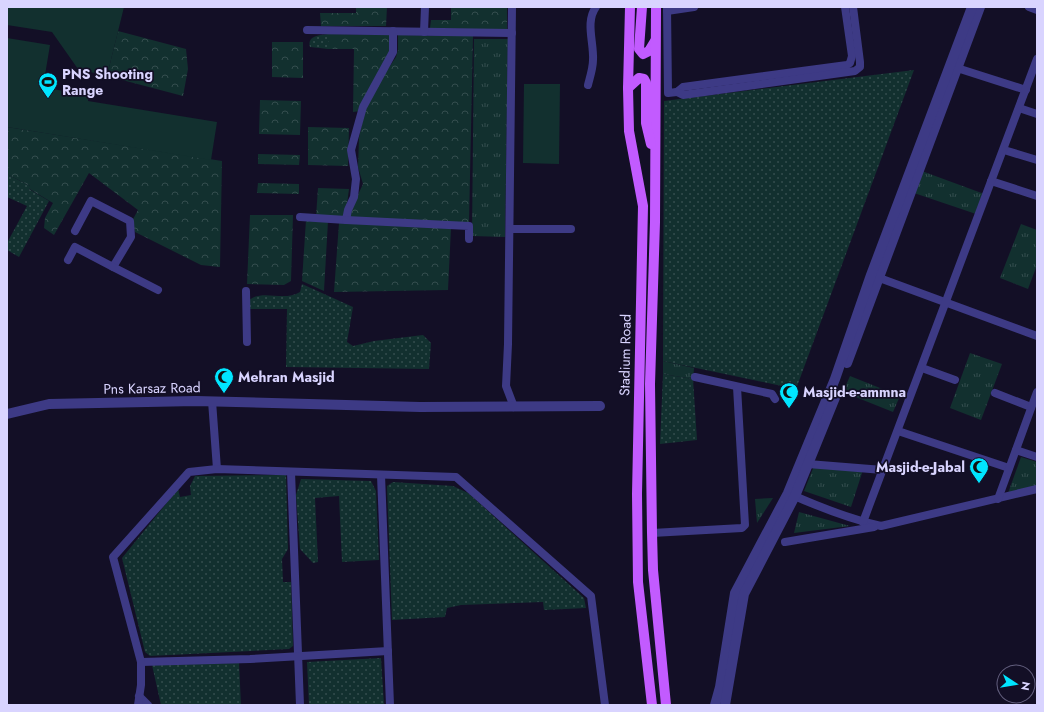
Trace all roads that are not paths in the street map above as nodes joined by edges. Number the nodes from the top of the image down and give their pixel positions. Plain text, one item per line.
1 (425, 7) edge
2 (512, 7) edge
3 (596, 7) edge
4 (630, 7) edge
5 (642, 7) edge
6 (656, 7) edge
7 (694, 7) edge
8 (845, 7) edge
9 (853, 7) edge
10 (972, 7) edge
11 (980, 7) edge
12 (1029, 7) edge
13 (667, 9) edge
14 (1037, 10) edge
15 (307, 30) dead end
16 (394, 31) junction
17 (424, 32) junction
18 (512, 33) junction
19 (655, 41) junction
20 (1037, 59) edge
21 (957, 68) junction
22 (588, 84) dead end
23 (628, 88) junction
24 (1026, 90) junction
25 (677, 92) junction
26 (668, 93) junction
27 (655, 95) junction
28 (1019, 108) junction
29 (1037, 114) edge
30 (1004, 150) junction
31 (1037, 160) edge
32 (655, 161) junction
33 (991, 182) junction
34 (1037, 196) edge
35 (300, 217) dead end
36 (346, 220) junction
37 (510, 229) junction
38 (570, 229) dead end
39 (75, 231) dead end
40 (469, 239) dead end
41 (68, 260) dead end
42 (113, 267) junction
43 (875, 276) junction
44 (158, 290) dead end
45 (246, 291) dead end
46 (947, 302) junction
47 (1037, 336) edge
48 (247, 342) dead end
49 (922, 368) junction
50 (695, 377) dead end
51 (838, 380) junction
52 (955, 380) dead end
53 (736, 387) junction
54 (1037, 392) edge
55 (995, 393) dead end
56 (775, 399) dead end
57 (212, 401) junction
58 (600, 406) dead end
59 (514, 407) junction
60 (1031, 407) junction
61 (7, 414) edge
62 (898, 431) junction
63 (1016, 450) junction
64 (1037, 457) edge
65 (808, 464) junction
66 (1009, 468) junction
67 (217, 469) junction
68 (883, 470) junction
69 (291, 472) junction
70 (381, 475) junction
71 (1037, 489) edge
72 (791, 494) junction
73 (998, 499) junction
74 (863, 522) junction
75 (881, 526) junction
76 (652, 533) junction
77 (785, 542) dead end
78 (388, 651) junction
79 (299, 656) junction
80 (141, 662) junction
81 (139, 696) junction
82 (138, 705) edge
83 (148, 705) edge
84 (300, 705) edge
85 (390, 705) edge
86 (605, 705) edge
87 (652, 705) edge
88 (666, 705) edge
89 (715, 705) edge
90 (725, 705) edge

1 - 17 street
2 - 18 street
3 - 22 street
4 - 23 main road, Stadium Road
5 - 19 main road
6 - 19 main road, Stadium Road
7 - 13 street
8 - 25 street
9 - 25 street
10 - 43 street
11 - 21 street
12 - 14 street
13 - 26 street
15 - 16 street
16 - 17 street
16 - 36 street
17 - 18 street
18 - 37 street
19 - 27 main road, Stadium Road
20 - 24 street
21 - 24 street
21 - 43 street
23 - 32 main road
23 - 87 main road, Stadium Road
24 - 28 street
25 - 26 street
26 - 27 street
27 - 32 main road, Stadium Road
28 - 29 street
28 - 30 street
30 - 31 street
30 - 33 street
32 - 76 main road, Stadium Road
33 - 34 street
33 - 46 street
35 - 36 street
36 - 40 street
37 - 38 street
37 - 59 street
39 - 42 street
41 - 42 street
42 - 44 street
43 - 46 street
43 - 51 street
45 - 48 street
46 - 47 street
46 - 49 street
49 - 52 street
49 - 62 street
50 - 53 street
51 - 65 street
51 - 72 street
53 - 56 street
53 - 76 street
54 - 60 street
55 - 60 street
57 - 59 street, Pns Karsaz Road
57 - 61 street, Pns Karsaz Road
57 - 67 street
58 - 59 street, Pns Karsaz Road
60 - 63 street
62 - 66 street
62 - 68 street
63 - 64 street
63 - 66 street
65 - 68 street
65 - 72 street
66 - 73 street
67 - 69 street
67 - 80 street
68 - 74 street
69 - 70 street
69 - 79 street
70 - 78 street
70 - 86 street
71 - 73 street
72 - 74 street
72 - 89 street
72 - 90 street
73 - 75 street
74 - 75 street
75 - 77 street
76 - 88 main road, Stadium Road
78 - 79 street
78 - 85 street
79 - 80 street
79 - 84 street
80 - 81 street
81 - 82 street
81 - 83 street

